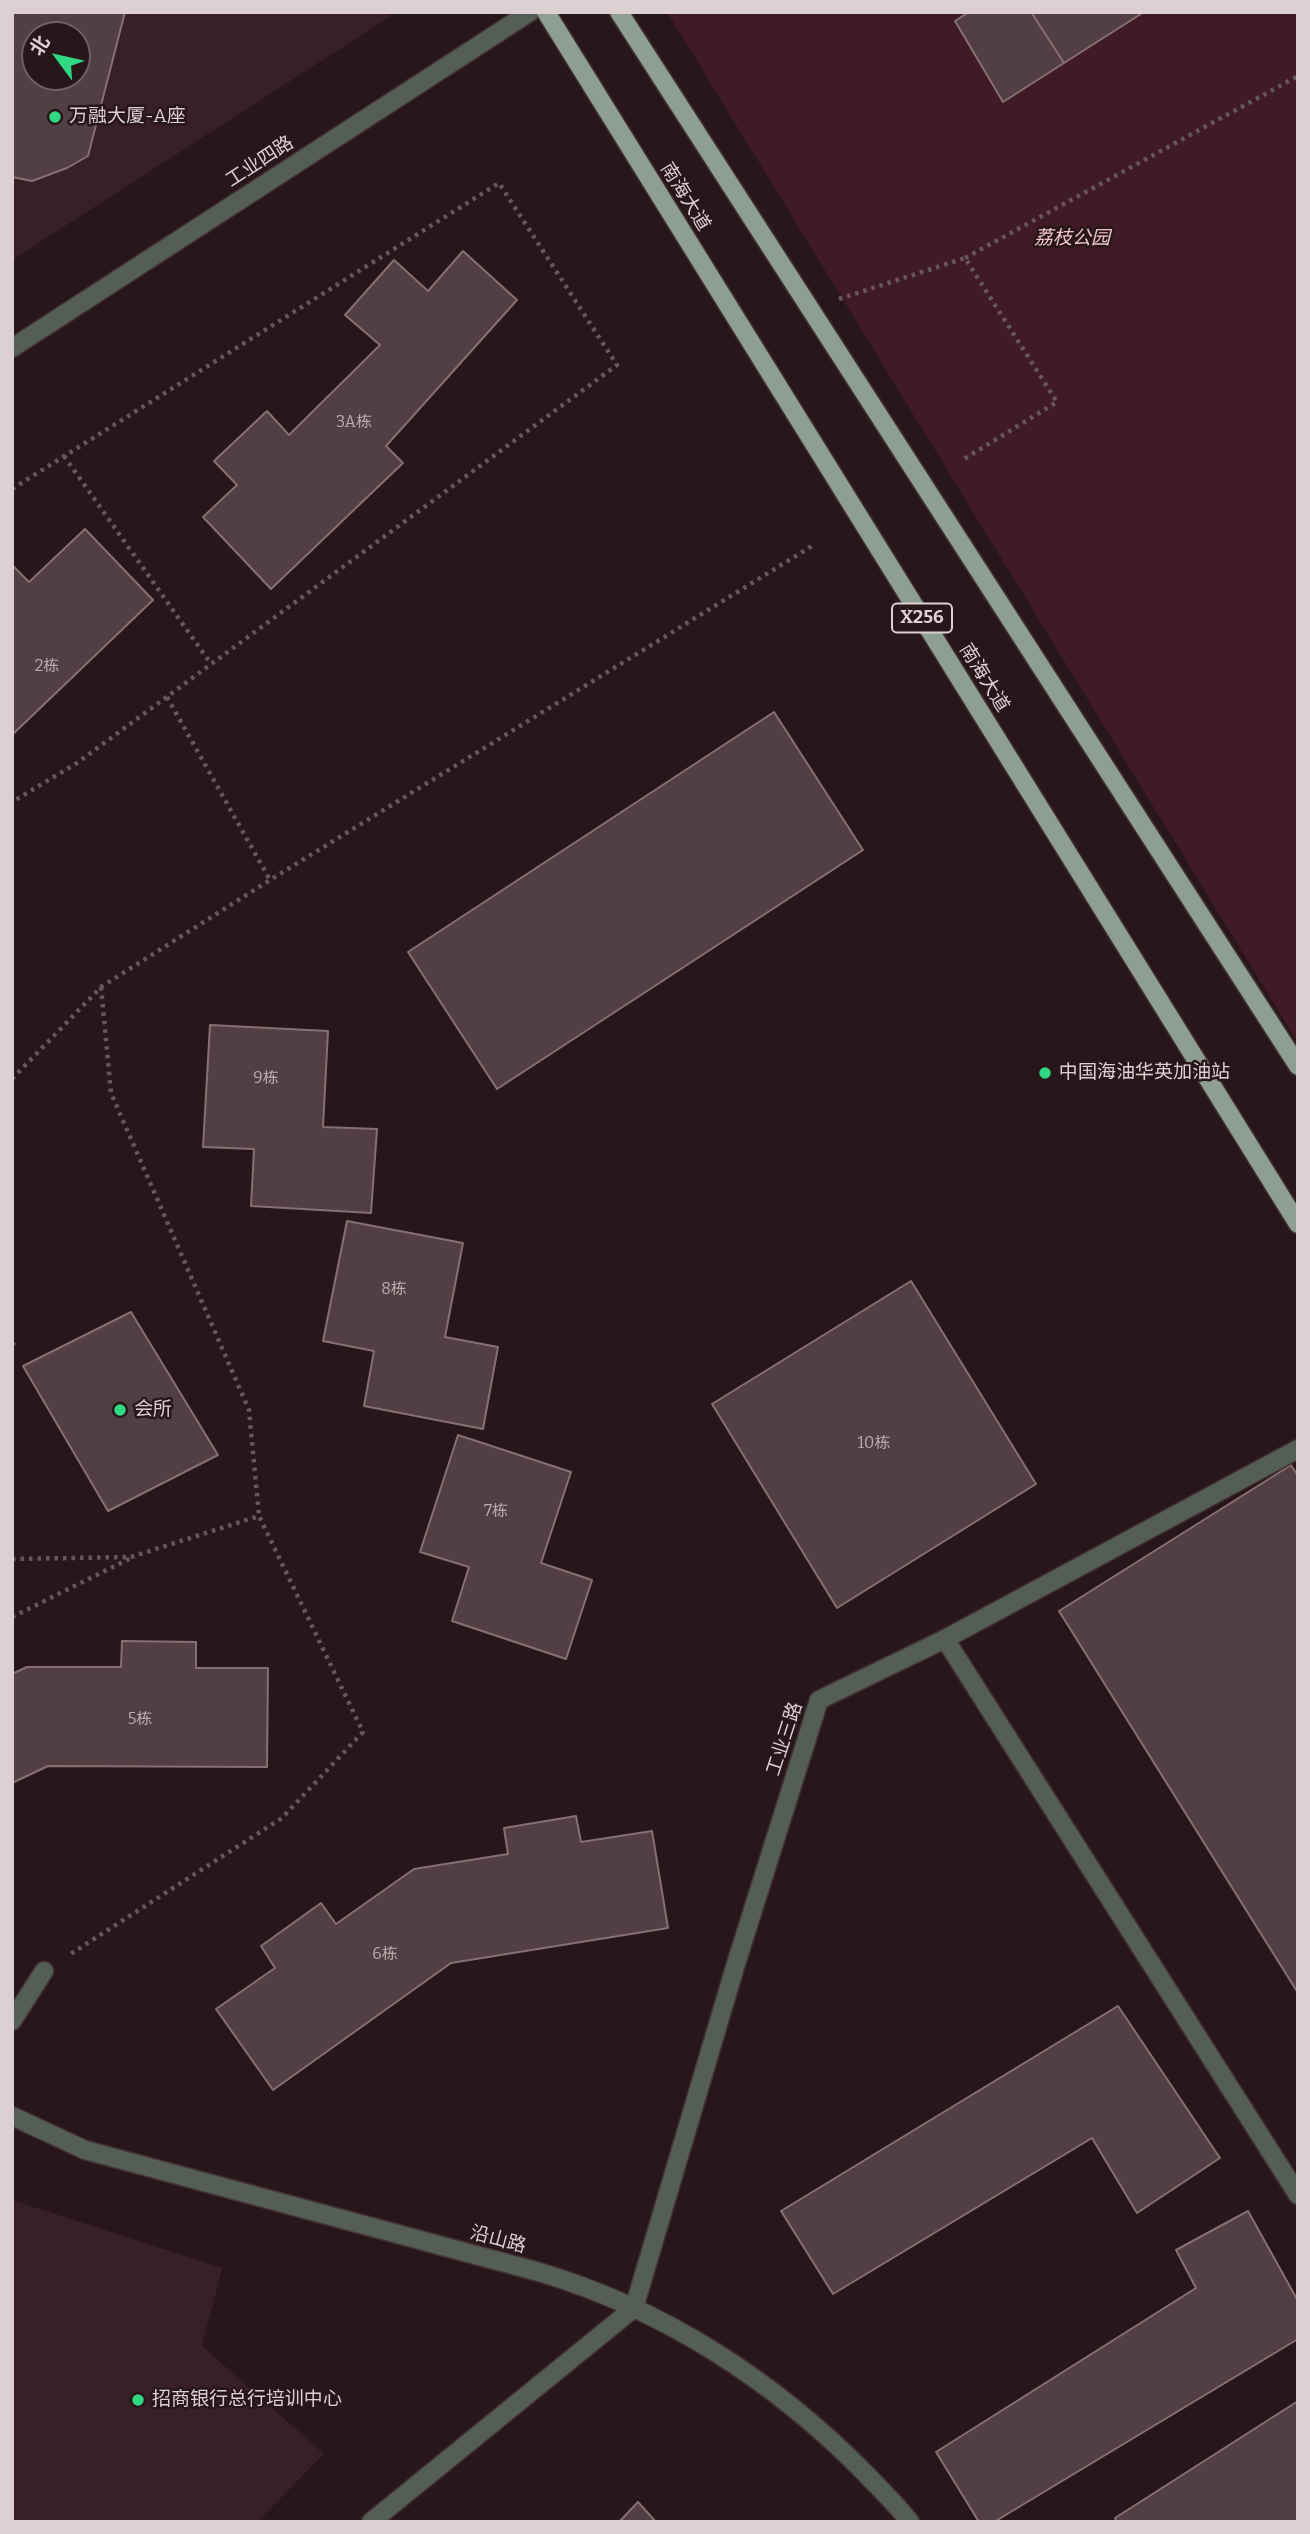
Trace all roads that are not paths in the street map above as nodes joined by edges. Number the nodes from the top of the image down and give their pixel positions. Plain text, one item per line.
1 (530, 12) edge
2 (546, 12) edge
3 (619, 12) edge
4 (12, 348) edge
5 (1298, 1066) edge
6 (1298, 1224) edge
7 (1298, 1449) edge
8 (945, 1639) junction
9 (44, 1971) road end
10 (12, 2021) edge
11 (12, 2116) edge
12 (1298, 2195) edge
13 (634, 2308) junction
14 (371, 2522) edge
15 (910, 2522) edge

1 - 4 street, 工业四路
2 - 6 main road, 南海大道 / X256
3 - 5 main road
7 - 8 street, 工业三路
8 - 12 street
8 - 13 street, 工业三路
9 - 10 street
11 - 13 street, 沿山路
13 - 14 street
13 - 15 street, 沿山路

